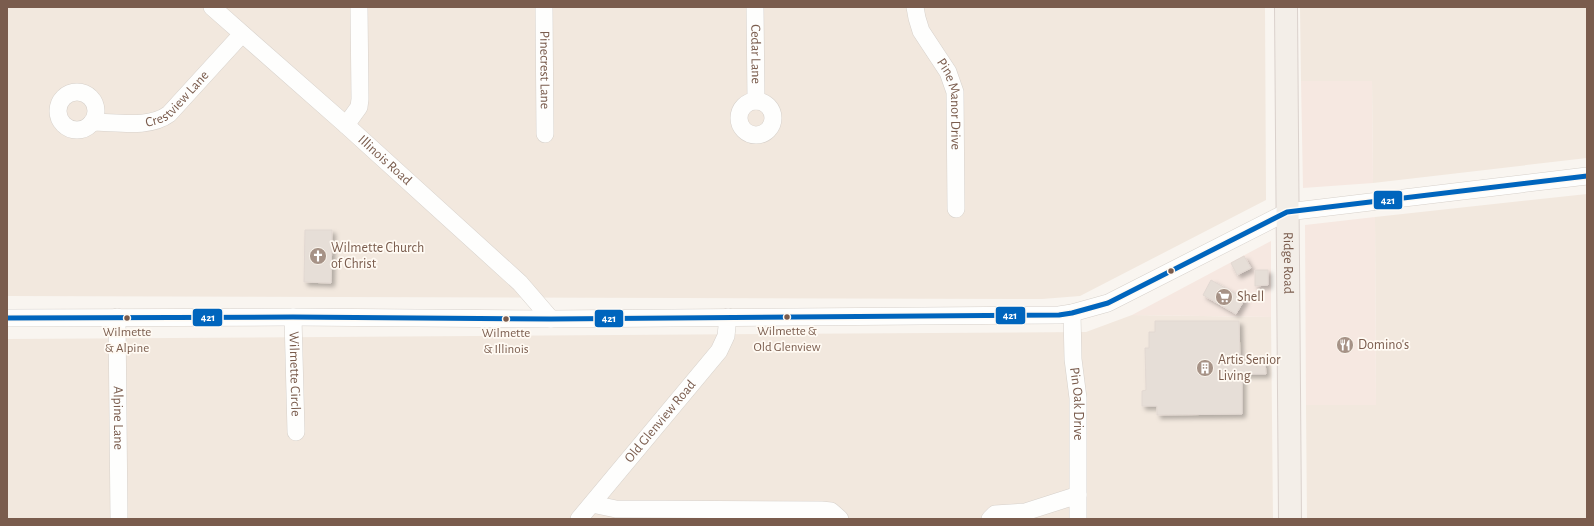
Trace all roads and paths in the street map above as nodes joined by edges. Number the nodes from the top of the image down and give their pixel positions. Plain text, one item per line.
1 (212, 7) edge
2 (359, 7) edge
3 (544, 7) edge
4 (755, 7) edge
5 (915, 7) edge
6 (1286, 7) edge
7 (242, 34) junction
8 (756, 100) dead end
9 (92, 122) dead end
10 (346, 125) junction
11 (545, 134) dead end
12 (1587, 176) edge
13 (956, 209) dead end
14 (1287, 212) junction
15 (1072, 313) junction
16 (117, 317) junction
17 (293, 317) junction
18 (728, 317) junction
19 (7, 318) edge
20 (551, 319) junction
21 (296, 432) dead end
22 (1078, 495) junction
23 (592, 504) junction
24 (119, 519) edge
25 (579, 519) edge
26 (840, 519) edge
27 (990, 519) edge
28 (1078, 519) edge
29 (1290, 519) edge

1 - 7 street, Illinois Road
2 - 10 street
3 - 11 street, Pinecrest Lane
4 - 8 street, Cedar Lane
5 - 13 street, Pine Manor Drive
6 - 14 main road, Ridge Road
7 - 9 street, Crestview Lane
7 - 10 street, Illinois Road
10 - 20 street, Illinois Road
12 - 14 street
14 - 15 street
14 - 29 main road, Ridge Road
15 - 18 street
15 - 22 street, Pin Oak Drive
16 - 17 street
16 - 19 street
16 - 24 street, Alpine Lane
17 - 20 street
17 - 21 street, Wilmette Circle
18 - 20 street
18 - 23 street, Old Glenview Road
22 - 27 street
22 - 28 street, Pin Oak Drive
23 - 25 street, Old Glenview Road
23 - 26 street

